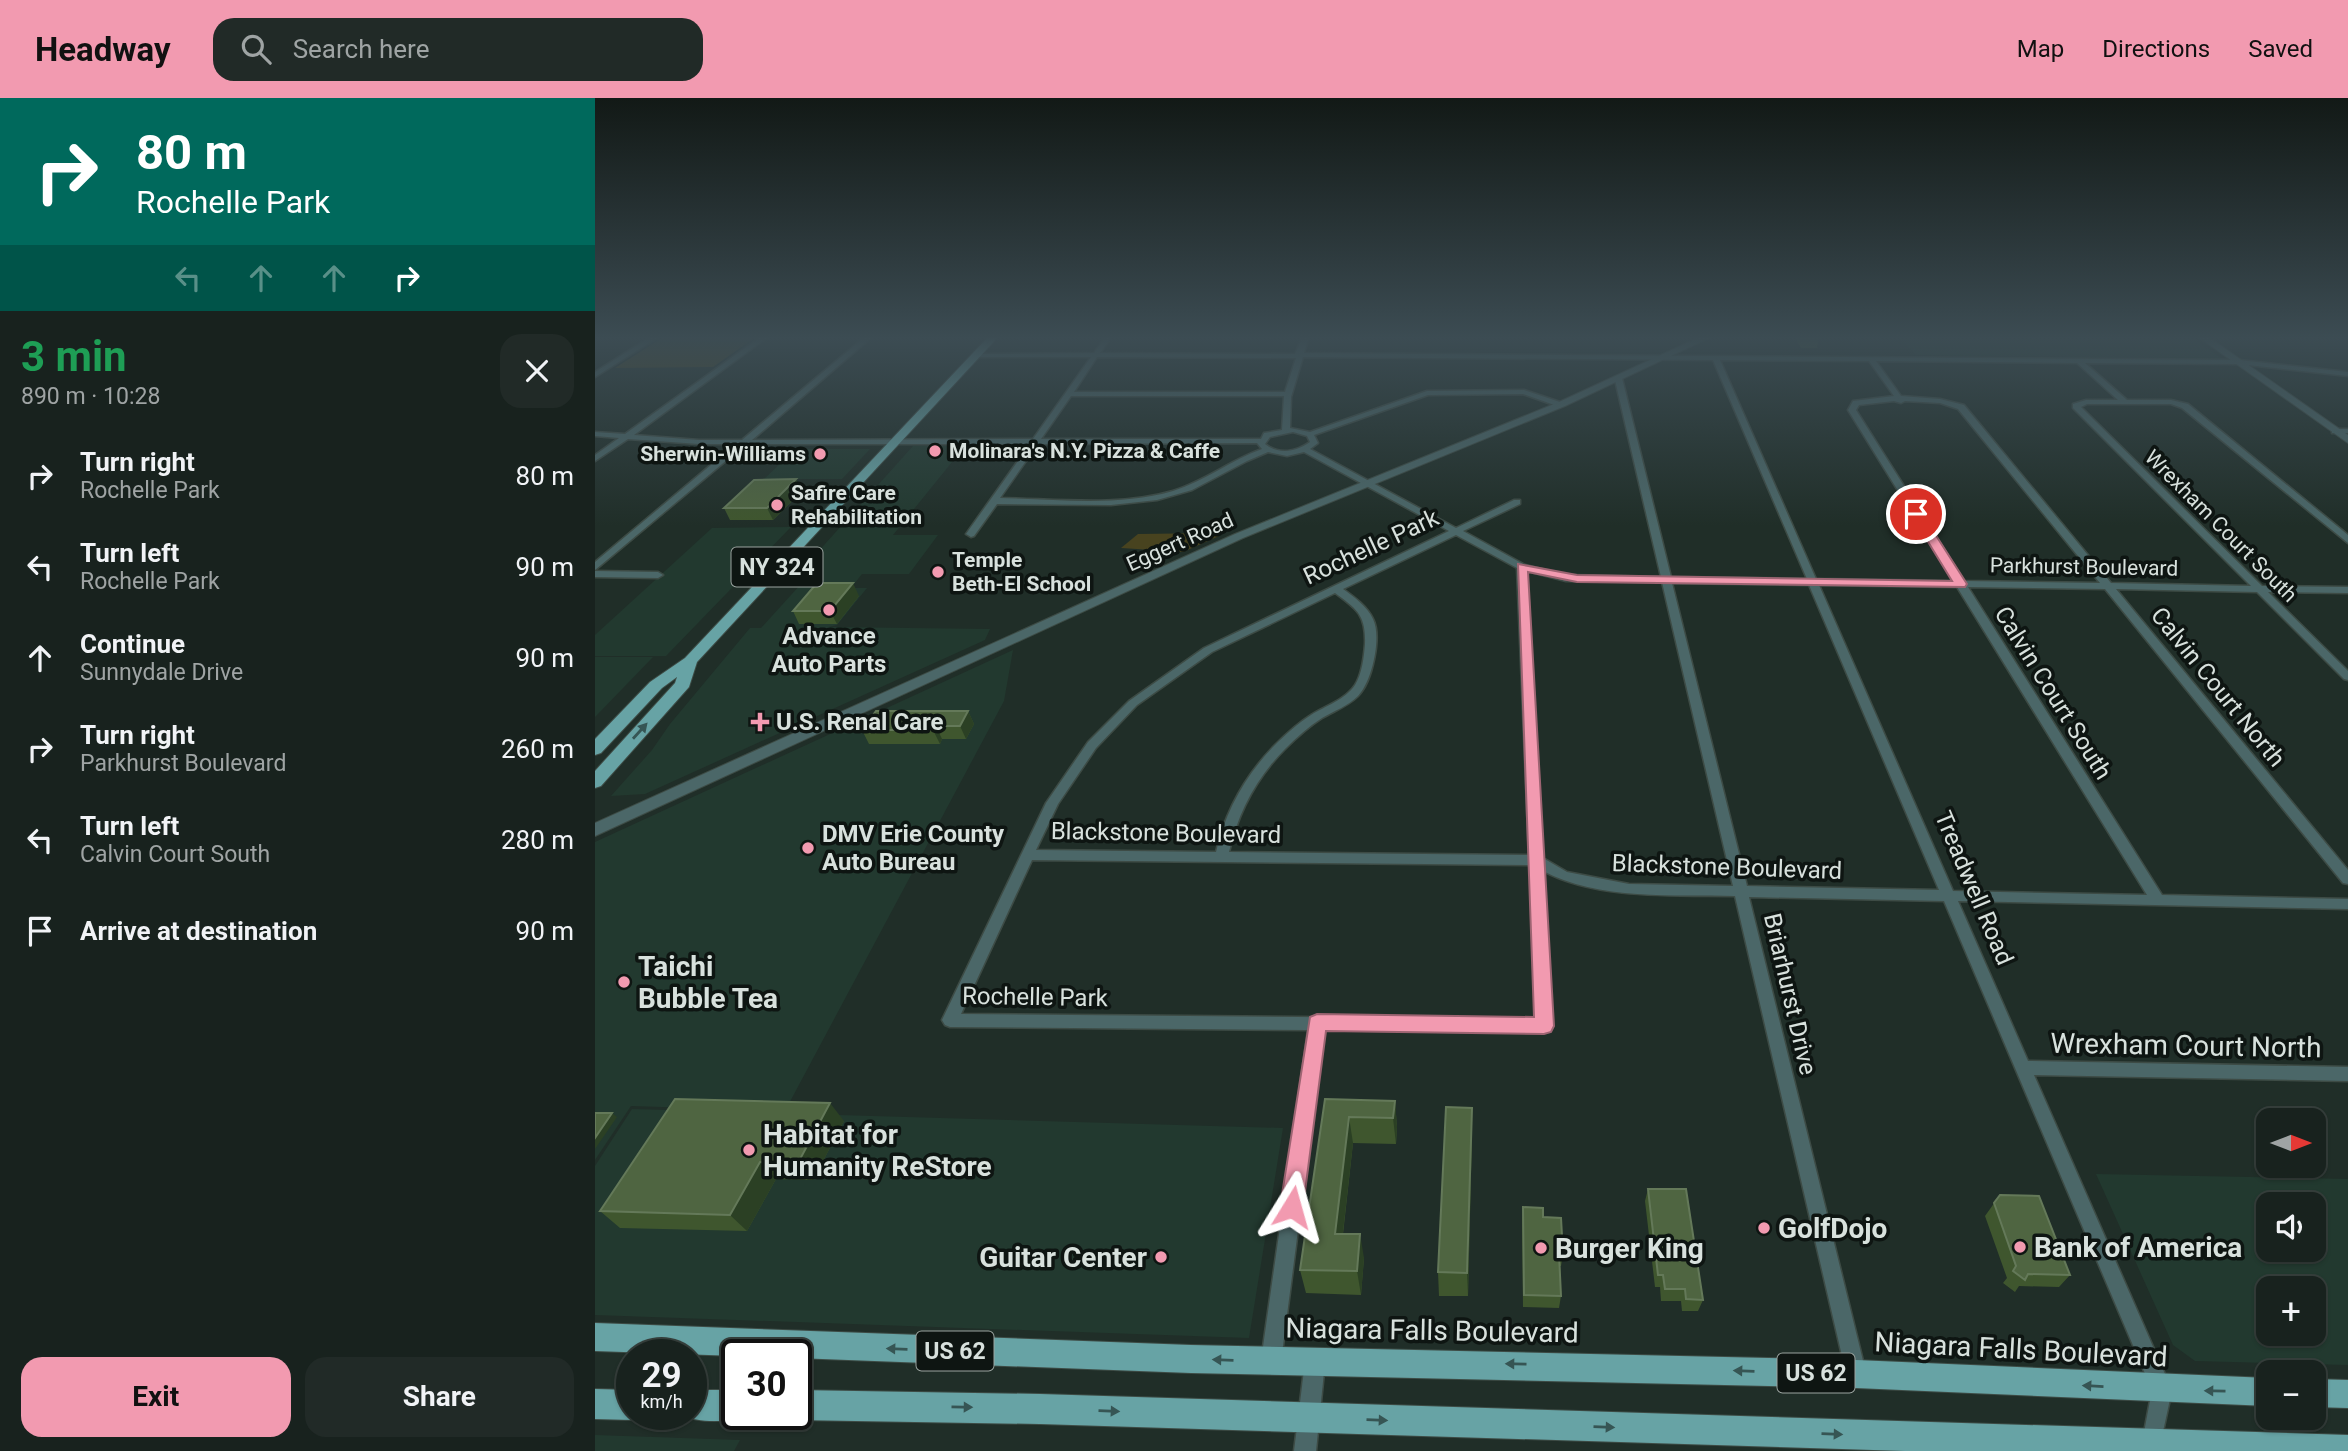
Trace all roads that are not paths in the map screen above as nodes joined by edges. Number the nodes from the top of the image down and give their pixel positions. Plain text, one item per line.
1 (678, 399) edge
2 (794, 399) edge
3 (935, 399) edge
4 (1064, 399) edge
5 (1288, 399) edge
6 (1409, 399) edge
7 (1544, 399) edge
8 (1574, 399) edge
9 (1624, 399) edge
10 (1734, 399) edge
11 (2122, 399) edge
12 (2291, 399) edge
13 (1901, 401) joint
14 (2125, 402) junction
15 (1560, 405) junction
16 (1286, 430) junction
17 (2335, 431) junction
18 (2348, 431) edge
19 (1310, 434) junction
20 (595, 435) edge
21 (625, 438) junction
22 (2348, 440) edge
23 (743, 442) junction
24 (895, 442) junction
25 (1035, 442) junction
26 (1264, 446) junction
27 (1305, 450) junction
28 (595, 459) edge
29 (1366, 484) junction
30 (994, 501) junction
31 (1517, 502) dead end
32 (1457, 532) junction
33 (971, 534) dead end
34 (2348, 540) edge
35 (1522, 567) junction
36 (595, 568) edge
37 (595, 574) edge
38 (657, 575) dead end
39 (1668, 580) junction
40 (1814, 582) junction
41 (1960, 584) junction
42 (2108, 587) junction
43 (1336, 589) junction
44 (2259, 589) junction
45 (2348, 590) edge
46 (690, 661) junction
47 (2348, 677) edge
48 (595, 749) edge
49 (595, 782) edge
50 (595, 830) edge
51 (1027, 855) junction
52 (1221, 857) junction
53 (1535, 860) junction
54 (2348, 879) edge
55 (1742, 891) junction
56 (1949, 896) junction
57 (2158, 900) junction
58 (2348, 904) edge
59 (1317, 1023) junction
60 (2023, 1068) junction
61 (2348, 1074) edge
62 (595, 1337) edge
63 (1271, 1361) junction
64 (1315, 1362) junction
65 (1856, 1374) junction
66 (2162, 1390) junction
67 (2256, 1392) edge
68 (2326, 1393) edge
69 (2348, 1394) edge
70 (595, 1404) edge
71 (616, 1405) edge
72 (812, 1405) edge
73 (1309, 1418) junction
74 (2152, 1443) junction
75 (2348, 1450) edge
76 (1305, 1451) edge

1 - 21 street
2 - 23 street
3 - 24 main road, NY 324
4 - 25 street
5 - 16 street
6 - 19 street
7 - 15 street
8 - 15 street, Eggert Road
9 - 39 street, Briarhurst Drive
10 - 40 street, Treadwell Road
11 - 14 street
12 - 17 street
13 - 41 street, Calvin Court South
13 - 42 street, Calvin Court North
14 - 34 street
14 - 44 street, Wrexham Court South
15 - 29 street, Eggert Road
16 - 19 street
16 - 26 street
17 - 18 street
17 - 22 street
19 - 27 street
20 - 21 street
21 - 23 street
21 - 28 street
23 - 24 street
23 - 36 street
24 - 25 street
24 - 46 main road, NY 324
25 - 26 street
25 - 30 street
26 - 27 street
26 - 30 street
27 - 29 street, Parkhurst Boulevard
29 - 32 street, Parkhurst Boulevard
29 - 50 street, Eggert Road
30 - 33 street
31 - 32 street, Rochelle Park
32 - 35 street, Parkhurst Boulevard
32 - 43 street, Rochelle Park
35 - 39 street, Parkhurst Boulevard
35 - 53 street
37 - 38 street
39 - 40 street, Parkhurst Boulevard
39 - 55 street, Briarhurst Drive
40 - 41 street, Parkhurst Boulevard
40 - 56 street, Treadwell Road
41 - 42 street, Parkhurst Boulevard
41 - 57 street, Calvin Court South
42 - 44 street, Parkhurst Boulevard
42 - 54 street, Calvin Court North
43 - 51 street, Rochelle Park
43 - 52 street
44 - 45 street, Parkhurst Boulevard
44 - 47 street, Wrexham Court South
46 - 48 main road, NY 324
49 -> 46 main road, NY 324
51 - 52 street, Blackstone Boulevard
51 - 59 street, Rochelle Park
52 - 53 street, Blackstone Boulevard
53 - 55 street, Blackstone Boulevard
53 - 59 street, Rochelle Park
55 - 56 street, Blackstone Boulevard
55 - 65 street, Briarhurst Drive
56 - 57 street, Blackstone Boulevard
56 - 60 street, Treadwell Road
57 - 58 street, Blackstone Boulevard
59 - 63 street
60 - 61 street, Wrexham Court North
60 - 66 street, Treadwell Road
63 -> 62 main road, Niagara Falls Boulevard / US 62
63 - 64 main road, Niagara Falls Boulevard / US 62
65 -> 64 main road, Niagara Falls Boulevard / US 62
64 - 73 street
66 -> 65 main road, Niagara Falls Boulevard / US 62
67 -> 66 main road, Niagara Falls Boulevard / US 62
66 - 74 street
68 - 69 main road
70 - 71 main road
72 -> 73 main road, US 62
73 -> 74 main road, US 62
73 - 76 street
74 - 75 main road, US 62

